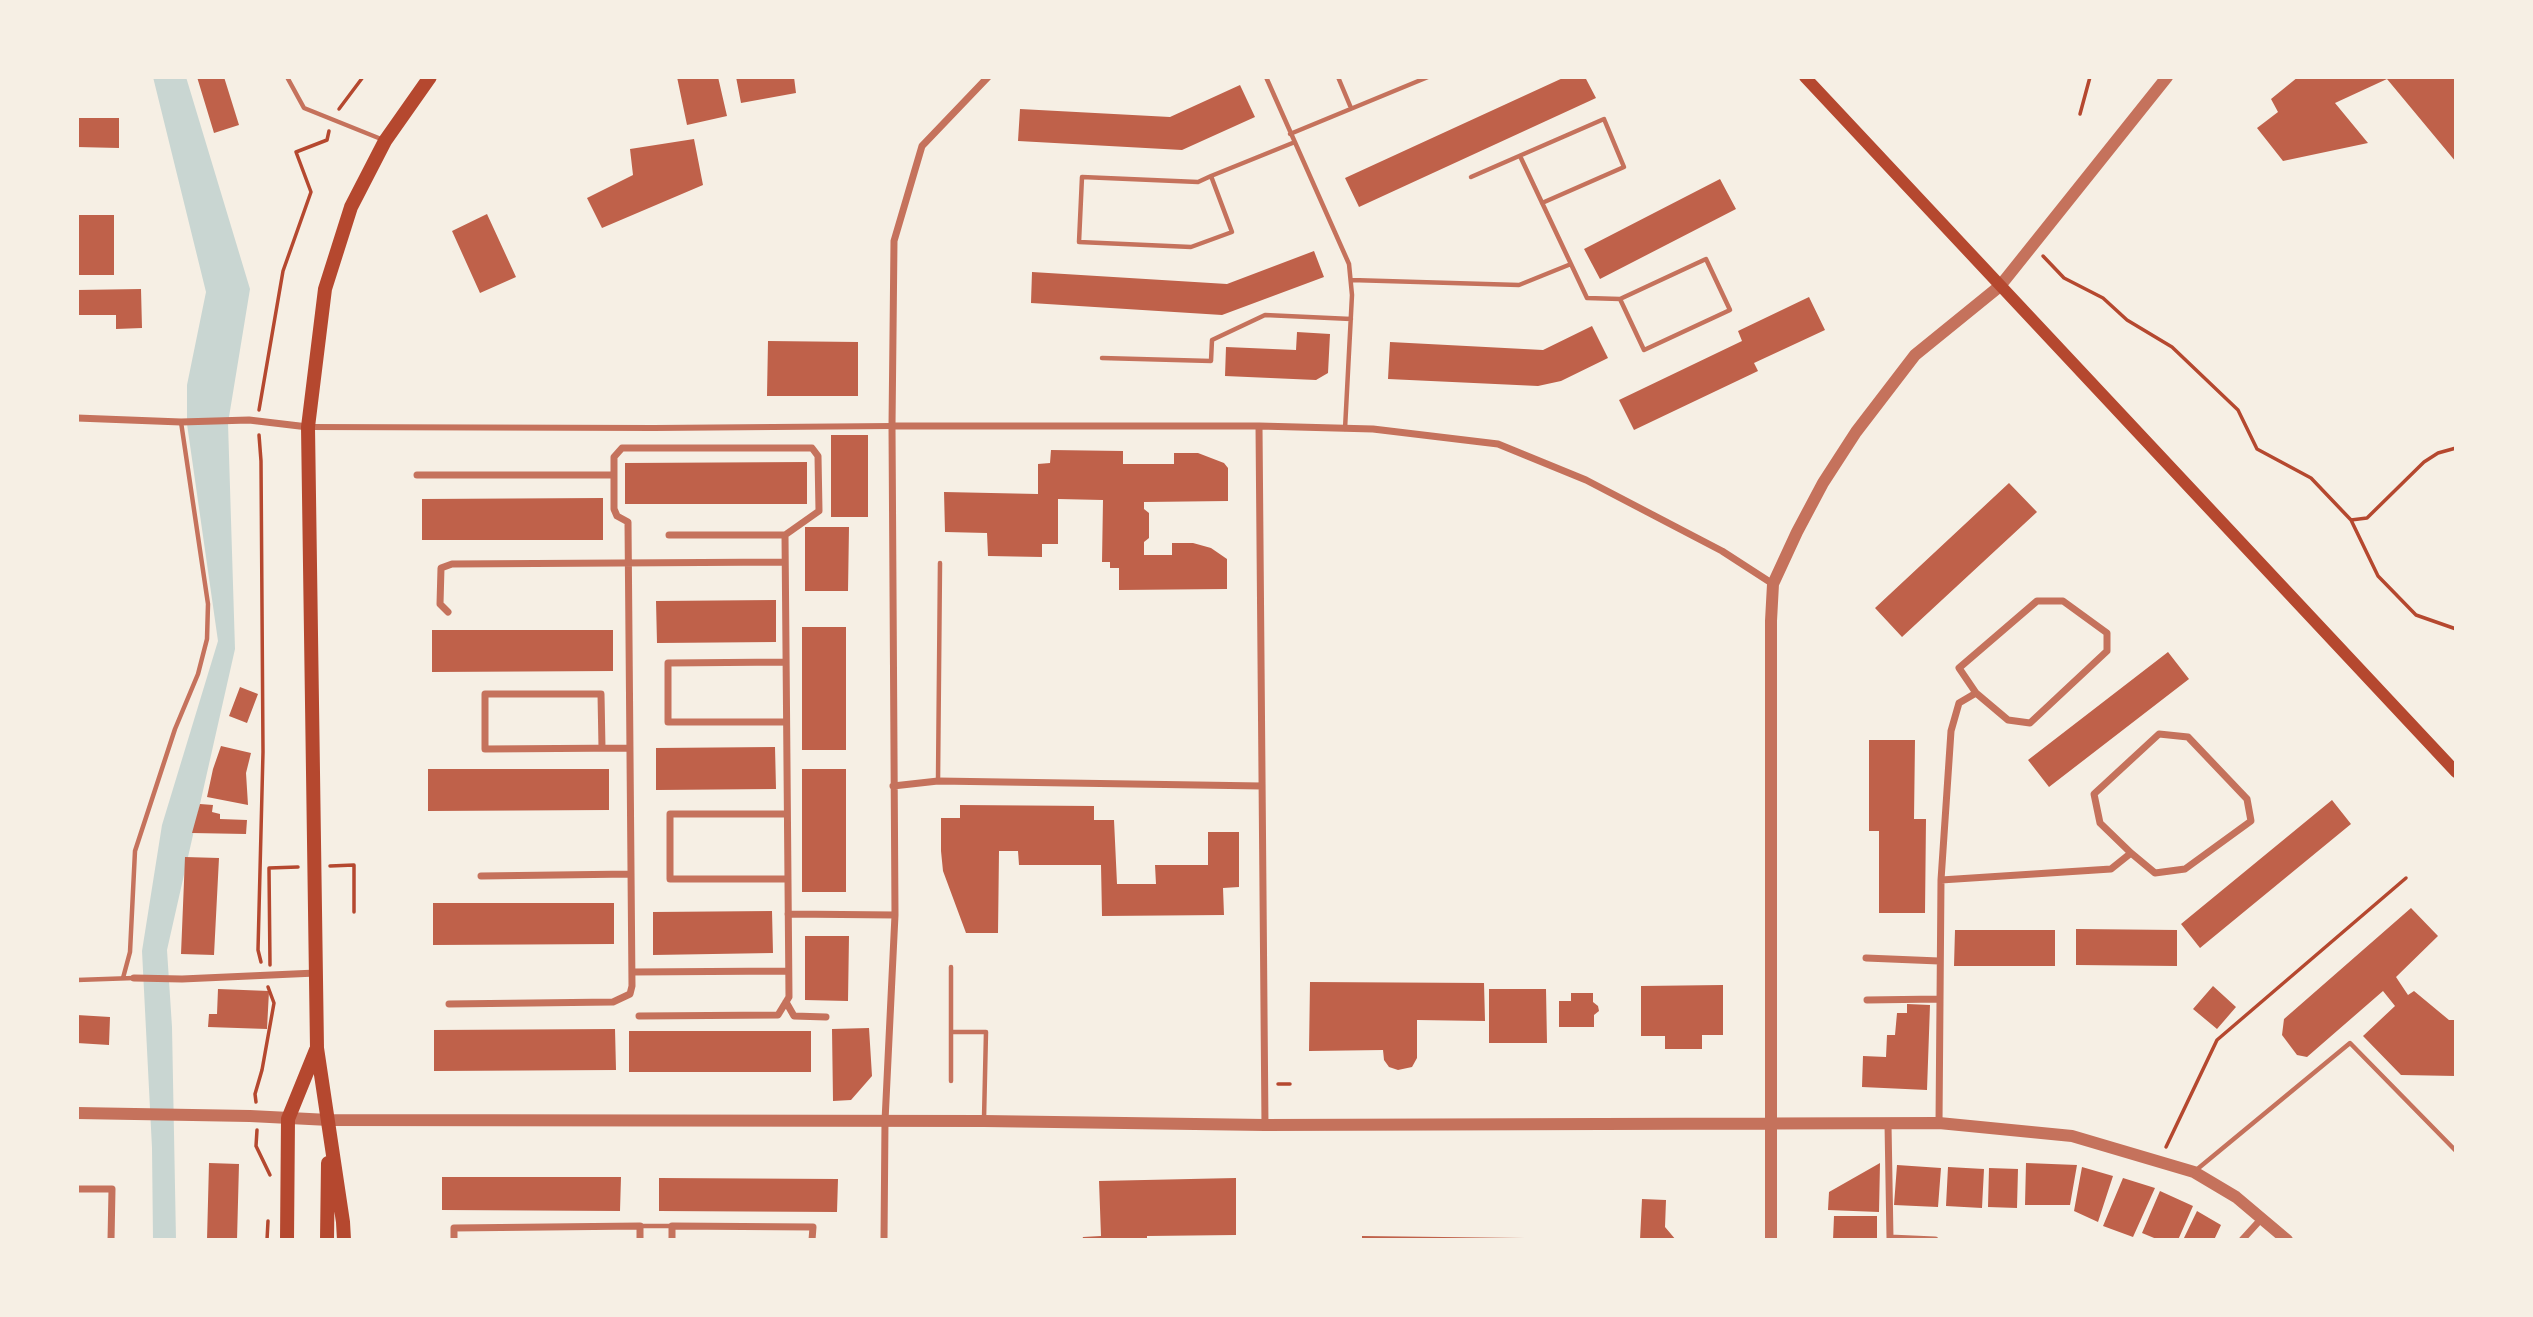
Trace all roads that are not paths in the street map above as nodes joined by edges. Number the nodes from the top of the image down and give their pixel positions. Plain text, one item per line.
1 (287, 77) edge
2 (430, 77) edge
3 (988, 77) edge
4 (1266, 77) edge
5 (1338, 77) edge
6 (1428, 77) edge
7 (1805, 77) edge
8 (2167, 77) edge
9 (1351, 108) junction
10 (1290, 134) junction
11 (385, 141) junction
12 (1294, 142) junction
13 (1520, 156) junction
14 (1212, 176) junction
15 (1471, 177) dead end
16 (1542, 203) junction
17 (1571, 264) junction
18 (1351, 280) junction
19 (2000, 286) junction
20 (1620, 299) junction
21 (1351, 319) junction
22 (1102, 358) dead end
23 (77, 418) edge
24 (183, 421) junction
25 (892, 426) junction
26 (1259, 426) junction
27 (308, 427) junction
28 (1345, 429) junction
29 (417, 475) dead end
30 (614, 475) junction
31 (669, 535) dead end
32 (785, 535) junction
33 (785, 562) junction
34 (628, 563) junction
35 (940, 563) dead end
36 (1773, 584) junction
37 (448, 612) dead end
38 (786, 662) junction
39 (1976, 693) junction
40 (786, 722) junction
41 (601, 748) junction
42 (630, 748) junction
43 (2456, 772) edge
44 (938, 782) junction
45 (893, 786) junction
46 (1262, 786) junction
47 (787, 814) junction
48 (2131, 853) junction
49 (631, 874) junction
50 (481, 876) dead end
51 (787, 879) junction
52 (1941, 880) junction
53 (788, 914) junction
54 (895, 915) junction
55 (1866, 958) dead end
56 (1939, 961) junction
57 (951, 968) dead end
58 (788, 971) junction
59 (632, 972) junction
60 (317, 973) junction
61 (123, 978) junction
62 (134, 978) joint
63 (77, 980) edge
64 (1939, 999) junction
65 (1867, 1000) dead end
66 (786, 1002) junction
67 (449, 1004) dead end
68 (639, 1016) dead end
69 (826, 1017) dead end
70 (951, 1032) junction
71 (317, 1048) junction
72 (951, 1081) dead end
73 (77, 1113) edge
74 (288, 1119) junction
75 (329, 1120) junction
76 (885, 1121) junction
77 (984, 1121) junction
78 (1771, 1123) junction
79 (1939, 1123) junction
80 (1888, 1124) junction
81 (1265, 1125) junction
82 (2456, 1152) edge
83 (2194, 1172) junction
84 (77, 1189) edge
85 (2262, 1218) junction
86 (640, 1226) junction
87 (672, 1226) junction
88 (1890, 1239) edge
89 (111, 1240) edge
90 (287, 1240) edge
91 (327, 1240) edge
92 (344, 1240) edge
93 (454, 1240) edge
94 (640, 1240) edge
95 (672, 1240) edge
96 (813, 1240) edge
97 (884, 1240) edge
98 (1772, 1240) edge
99 (1935, 1240) edge
100 (2242, 1240) edge
101 (2287, 1240) edge

1 - 11 lane
2 - 11 main road
3 - 25 street
4 - 10 lane
5 - 9 lane
6 - 9 lane
7 - 19 main road
8 - 19 street
9 - 10 lane
10 - 12 lane
11 - 27 main road
12 - 14 lane
12 - 18 lane
13 - 15 lane
13 - 16 lane
13 - 16 lane
14 - 14 lane
16 - 17 lane
17 - 18 lane
17 - 20 lane
18 - 21 lane
19 - 36 street
19 - 43 main road
20 - 20 lane
21 - 22 lane
21 - 28 lane
23 - 24 street
24 - 27 street
24 - 61 lane
25 - 26 street
25 - 27 street
25 - 45 street
26 - 28 street
26 - 46 street
27 - 60 main road
28 - 36 street
29 - 30 street
30 - 32 street
30 - 34 street
31 - 32 street
32 - 33 street
33 - 34 street
33 - 38 street
34 - 37 street
34 - 42 street
35 - 44 lane
36 - 78 street
38 - 40 street
38 - 40 street
39 - 39 street
39 - 52 street
40 - 47 street
41 - 41 street
41 - 42 street
42 - 49 street
44 - 45 street
44 - 46 street
45 - 54 street
46 - 81 street
47 - 51 street
47 - 51 street
48 - 48 street
48 - 52 street
49 - 50 street
49 - 59 street
51 - 53 street
52 - 56 street
53 - 54 street
53 - 58 street
54 - 76 street
55 - 56 street
56 - 64 street
57 - 70 lane
58 - 59 street
58 - 66 street
59 - 67 street
60 - 62 street
60 - 71 main road
61 - 62 lane
61 - 63 lane
64 - 65 street
64 - 79 street
66 - 68 street
66 - 69 street
70 - 72 lane
70 - 77 lane
71 - 74 main road
71 - 75 main road
73 - 74 street
74 - 75 street
74 - 90 main road
75 - 76 street
75 - 91 main road
75 - 92 main road
76 - 77 street
76 - 97 street
77 - 81 street
78 - 80 street
78 - 81 street
78 - 98 street
79 - 80 street
79 - 83 street
80 - 88 street
82 - 83 lane
83 - 85 street
84 - 89 street
85 - 100 street
85 - 101 street
86 - 87 lane
86 - 93 street
86 - 94 street
87 - 95 street
87 - 96 street
88 - 99 street

